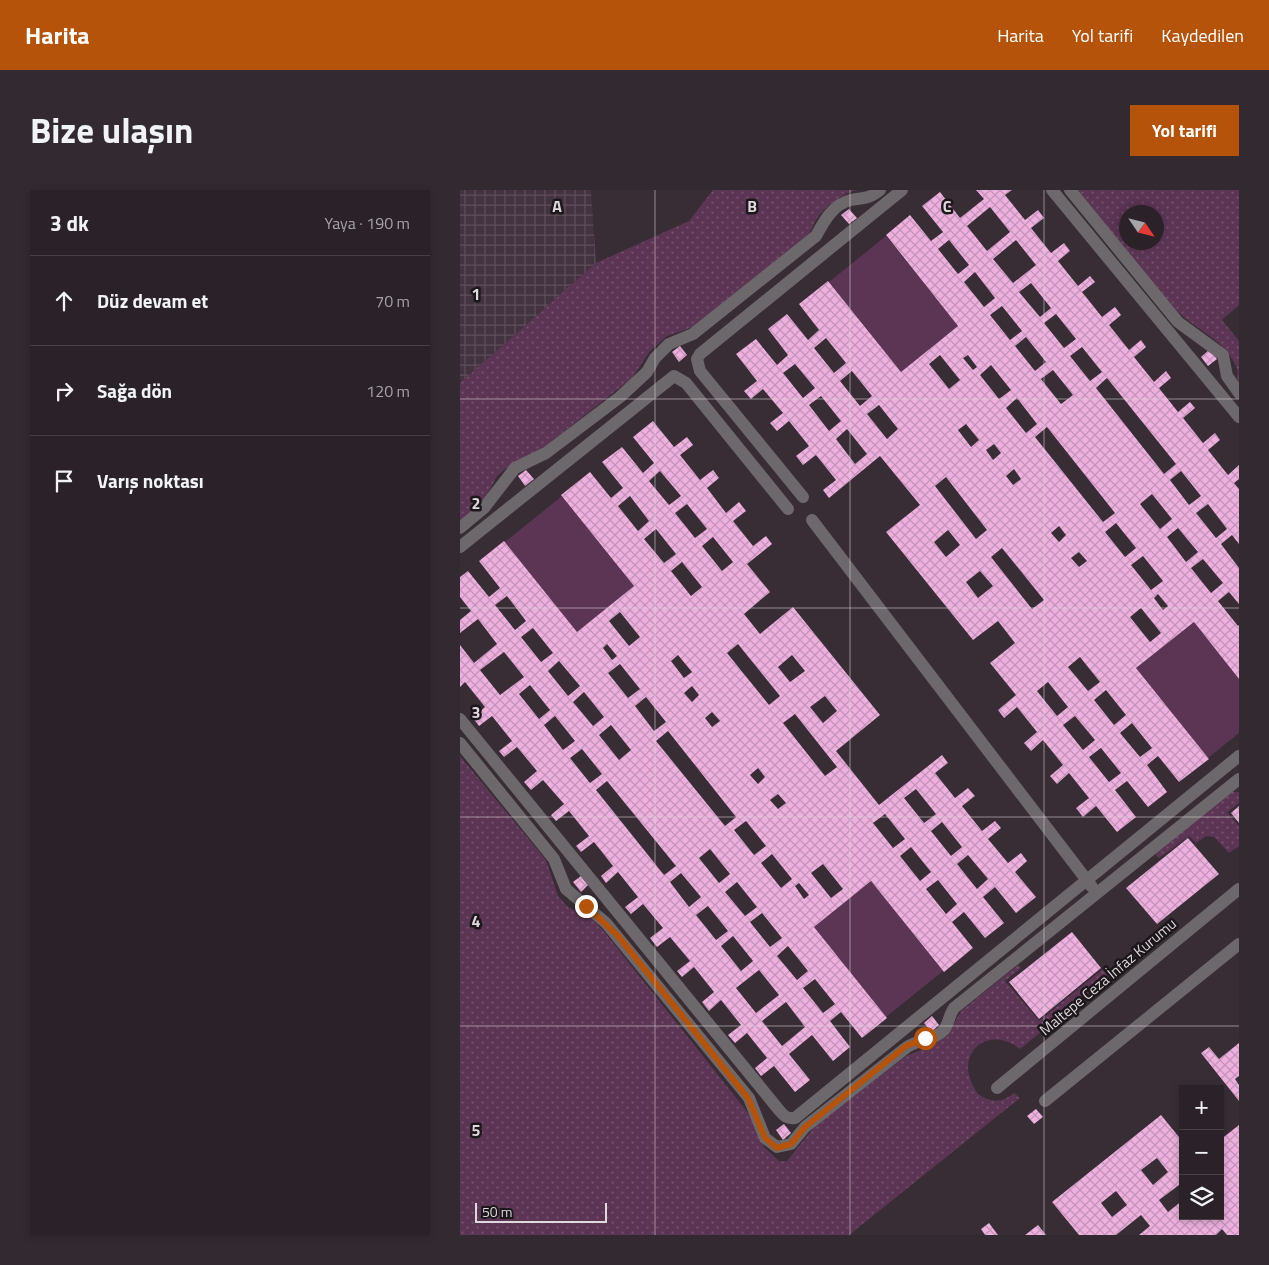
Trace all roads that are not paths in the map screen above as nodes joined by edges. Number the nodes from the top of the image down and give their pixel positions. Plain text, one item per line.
1 (880, 190) edge
2 (902, 190) edge
3 (1052, 190) edge
4 (1070, 190) edge
5 (1239, 393) edge
6 (1239, 417) edge
7 (803, 497) dead end
8 (788, 509) dead end
9 (812, 520) dead end
10 (460, 528) edge
11 (460, 547) edge
12 (460, 719) edge
13 (460, 743) edge
14 (1239, 756) edge
15 (1239, 779) edge
16 (1088, 881) junction
17 (1239, 889) edge
18 (1096, 892) junction
19 (1239, 944) edge
20 (997, 1088) dead end
21 (1045, 1102) dead end

1 - 10 lane
2 - 7 lane
3 - 6 lane
4 - 5 lane
8 - 11 lane
9 - 16 lane
12 - 16 lane
13 - 18 lane
14 - 16 lane
15 - 18 lane
16 - 18 lane
17 - 20 lane, Maltepe Ceza İnfaz Kurumu
19 - 21 lane

